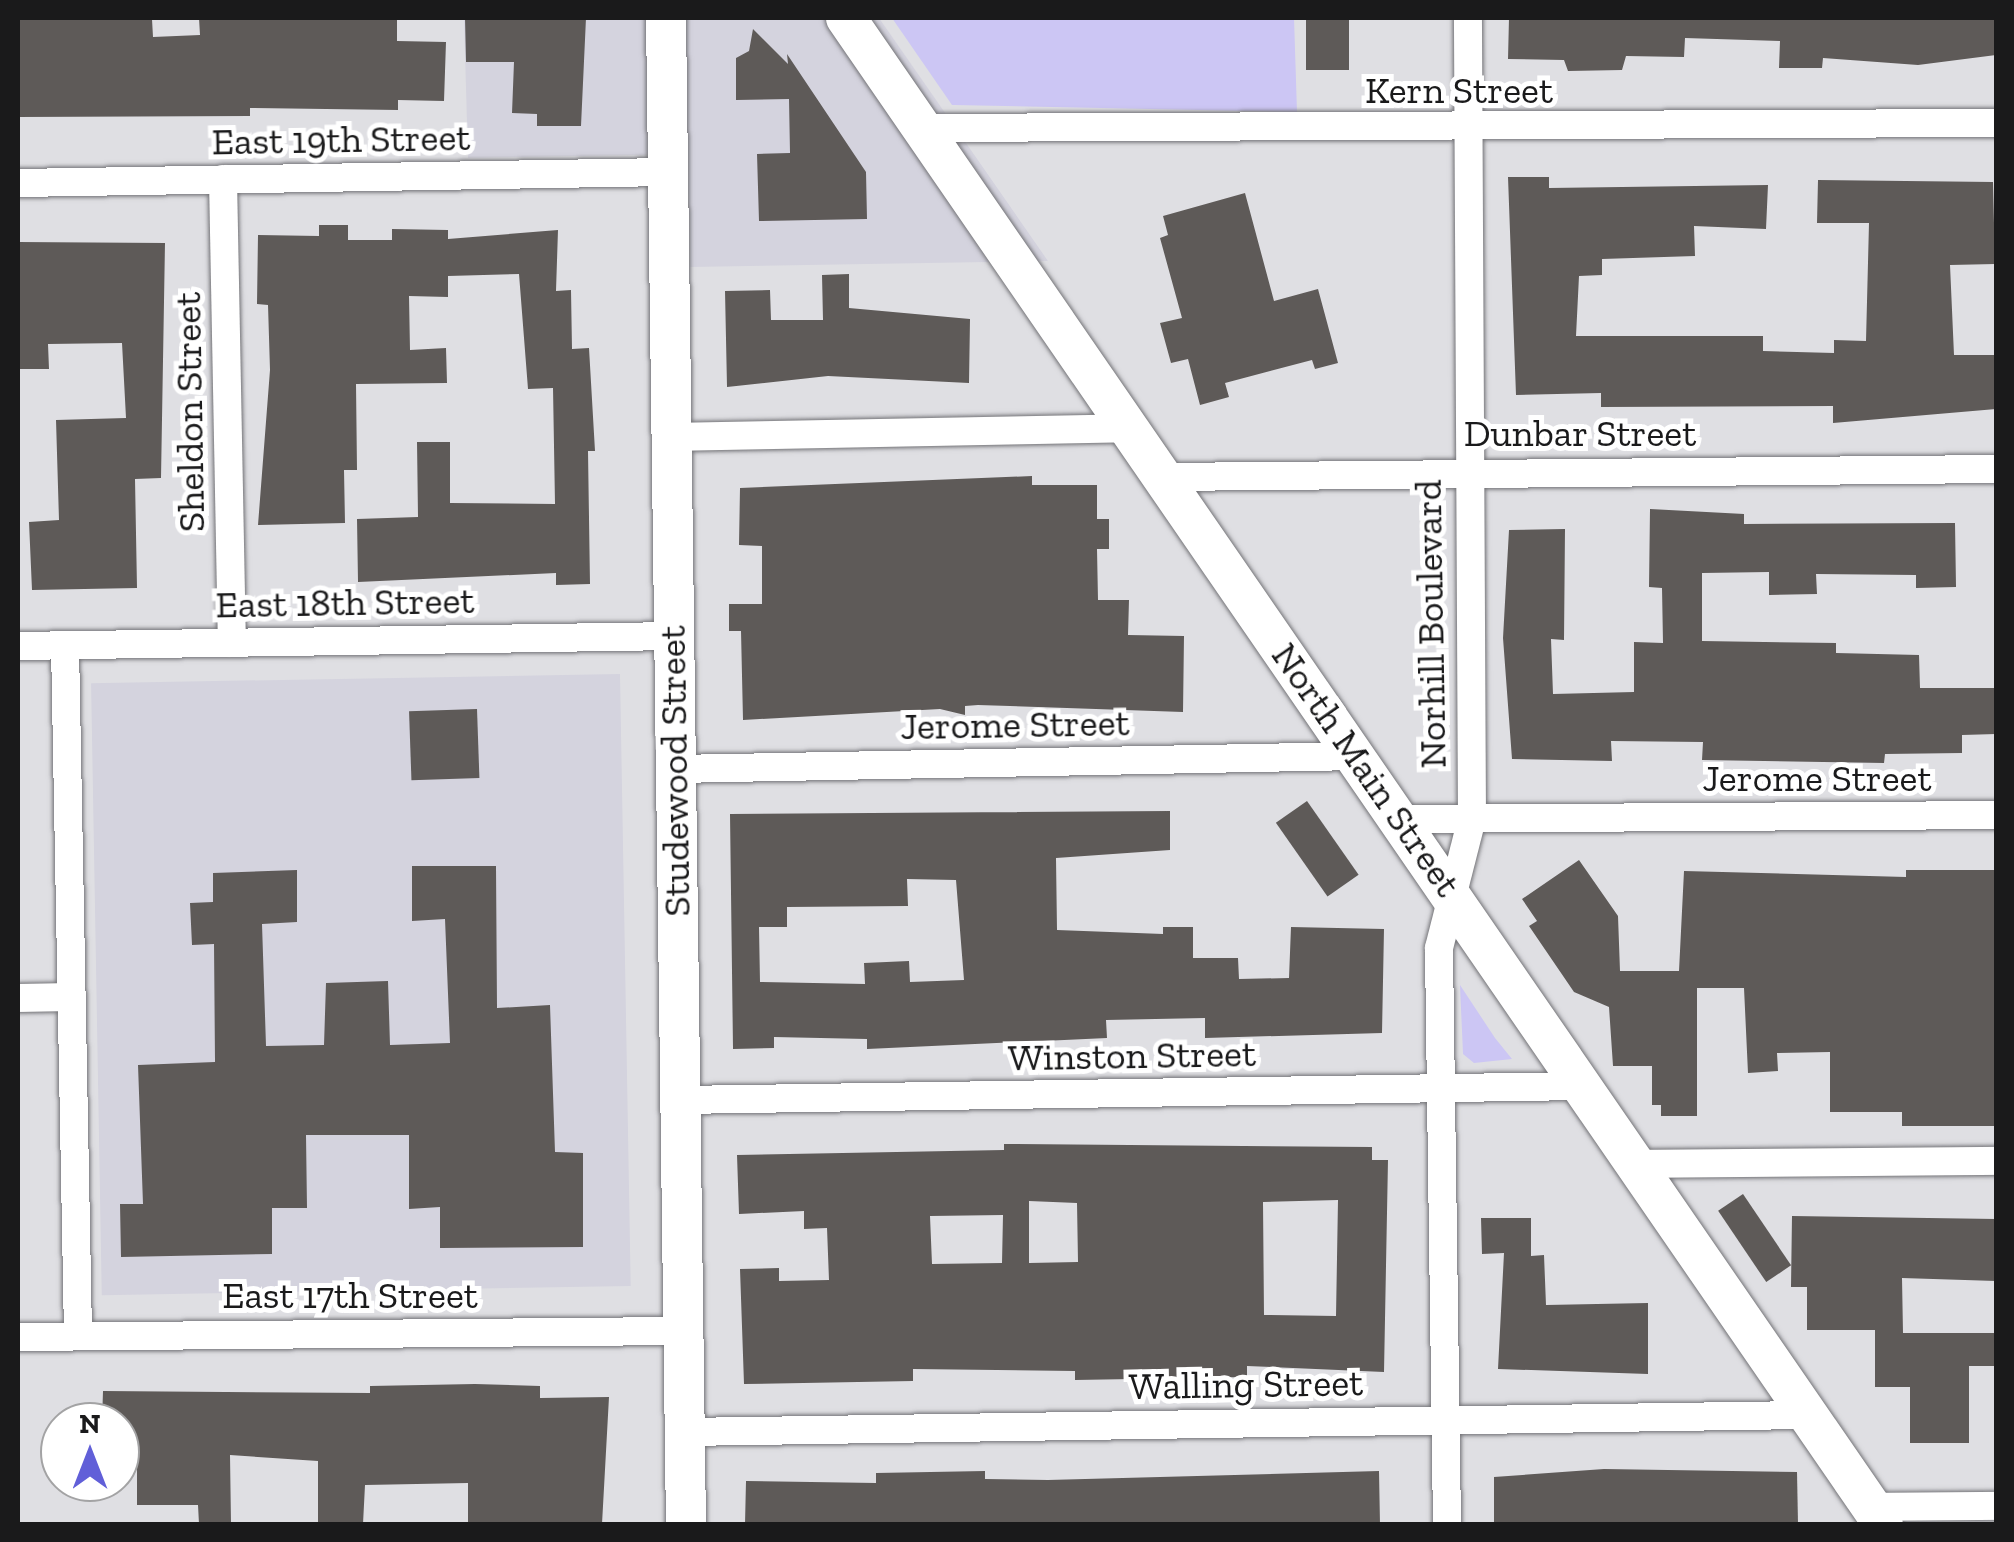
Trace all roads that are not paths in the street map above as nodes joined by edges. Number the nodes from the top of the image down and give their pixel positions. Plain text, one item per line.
1 (666, 18) edge
2 (846, 18) edge
3 (1468, 18) edge
4 (1996, 123) edge
5 (922, 128) junction
6 (1468, 129) junction
7 (666, 172) junction
8 (223, 179) junction
9 (18, 183) edge
10 (1127, 428) junction
11 (670, 438) junction
12 (1996, 469) edge
13 (1466, 472) junction
14 (1164, 477) junction
15 (673, 636) junction
16 (232, 642) junction
17 (65, 645) junction
18 (18, 646) edge
19 (1356, 756) junction
20 (675, 769) junction
21 (1996, 815) edge
22 (1398, 818) junction
23 (1472, 818) junction
24 (1452, 896) junction
25 (71, 997) junction
26 (18, 998) edge
27 (1585, 1086) junction
28 (1442, 1089) junction
29 (680, 1100) junction
30 (1996, 1160) edge
31 (1638, 1164) junction
32 (683, 1331) junction
33 (78, 1336) junction
34 (18, 1337) edge
35 (1808, 1415) junction
36 (1446, 1419) junction
37 (684, 1432) junction
38 (1996, 1506) edge
39 (1877, 1516) edge
40 (686, 1524) edge
41 (1447, 1524) edge

1 - 7 main road, Studewood Street
2 - 5 main road, North Main Street
3 - 6 street, Norhill Boulevard
4 - 6 street, Kern Street
5 - 6 street, Kern Street
5 - 10 main road, North Main Street
6 - 13 street, Norhill Boulevard
7 - 8 street, East 19th Street
7 - 11 main road, Studewood Street
8 - 9 street, East 19th Street
8 - 16 street, Sheldon Street
10 - 11 street
10 - 14 main road, North Main Street
11 - 15 main road, Studewood Street
12 - 13 street, Dunbar Street
13 - 14 street, Dunbar Street
13 - 23 street, Norhill Boulevard
14 - 19 main road, North Main Street
15 - 16 street, East 18th Street
15 - 20 main road, Studewood Street
16 - 17 street, East 18th Street
17 - 18 street, East 18th Street
17 - 25 street
19 - 20 street, Jerome Street
19 - 22 main road, North Main Street
20 - 29 main road, Studewood Street
21 - 23 street, Jerome Street
22 - 23 street, Jerome Street
22 - 24 main road, North Main Street
23 - 24 street, Norhill Boulevard
24 - 27 main road, North Main Street
24 - 28 street, Norhill Boulevard
25 - 26 street
25 - 33 street
27 - 28 street, Winston Street
27 - 31 main road, North Main Street
28 - 29 street, Winston Street
28 - 36 street, Norhill Boulevard
29 - 32 main road, Studewood Street
30 - 31 street
31 - 35 main road, North Main Street
32 - 33 street, East 17th Street
32 - 37 main road, Studewood Street
33 - 34 street, East 17th Street
35 - 36 street, Walling Street
35 - 39 main road, North Main Street
36 - 37 street, Walling Street
36 - 41 street, Norhill Boulevard
37 - 40 main road, Studewood Street
38 - 39 street

